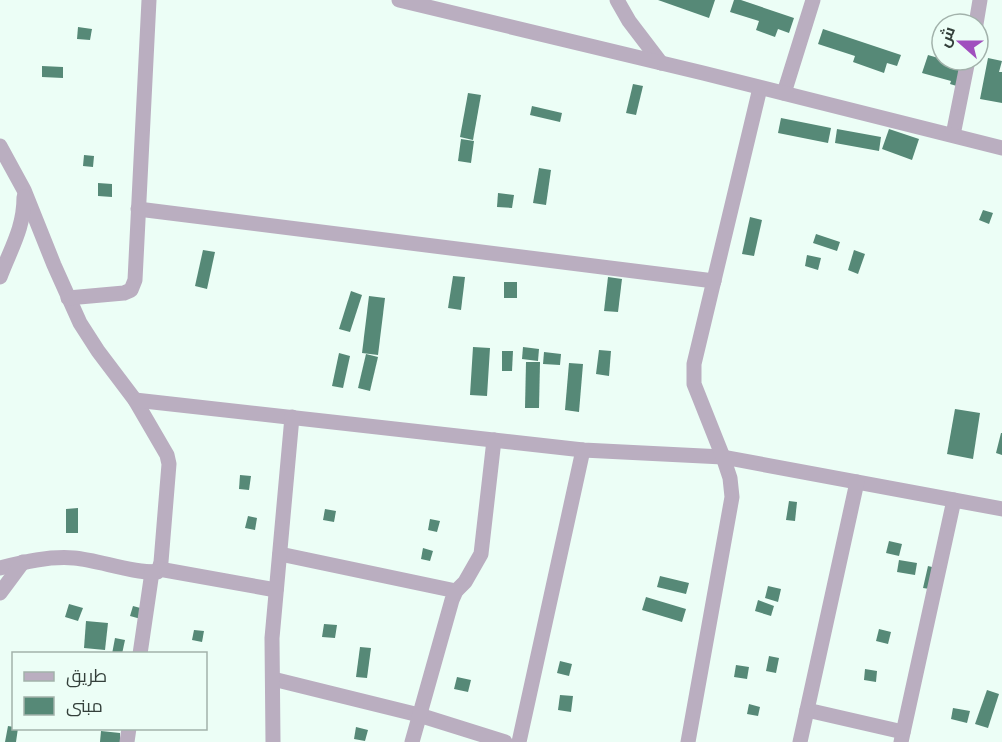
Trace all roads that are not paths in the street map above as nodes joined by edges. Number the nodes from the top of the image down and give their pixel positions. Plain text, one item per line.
1 (149, 0) edge
2 (399, 0) edge
3 (617, 0) edge
4 (813, 0) edge
5 (661, 63) junction
6 (966, 72) edge
7 (760, 88) junction
8 (784, 93) junction
9 (953, 135) junction
10 (0, 146) edge
11 (1002, 148) edge
12 (24, 190) junction
13 (138, 209) junction
14 (0, 277) edge
15 (714, 281) junction
16 (68, 298) junction
17 (135, 400) junction
18 (292, 417) junction
19 (494, 440) junction
20 (583, 450) junction
21 (723, 457) junction
22 (857, 482) junction
23 (954, 500) junction
24 (1002, 509) edge
25 (280, 554) junction
26 (23, 562) junction
27 (0, 568) edge
28 (156, 570) junction
29 (276, 590) junction
30 (456, 591) junction
31 (0, 593) edge
32 (140, 652) edge
33 (273, 679) junction
34 (807, 710) junction
35 (419, 715) junction
36 (902, 737) edge
37 (273, 742) edge
38 (411, 742) edge
39 (505, 742) edge
40 (519, 742) edge
41 (688, 742) edge
42 (800, 742) edge

1 - 13 street
2 - 5 street
3 - 5 street
4 - 8 street
5 - 7 street
6 - 9 street
7 - 8 street
7 - 15 street
8 - 9 street
9 - 11 street
10 - 12 street
12 - 14 street
12 - 16 street
13 - 15 street
13 - 16 street
15 - 21 street
16 - 17 street
17 - 18 street
17 - 28 street
18 - 19 street
18 - 25 street
19 - 20 street
19 - 30 street
20 - 21 street
20 - 40 street
21 - 22 street
21 - 41 street
22 - 23 street
22 - 34 street
23 - 24 street
23 - 36 street
25 - 29 street
25 - 30 street
26 - 27 street
26 - 28 street
26 - 31 street
28 - 29 street
28 - 32 street
29 - 33 street
30 - 35 street
33 - 35 street
33 - 37 street
34 - 36 street
34 - 42 street
35 - 38 street
35 - 39 street

